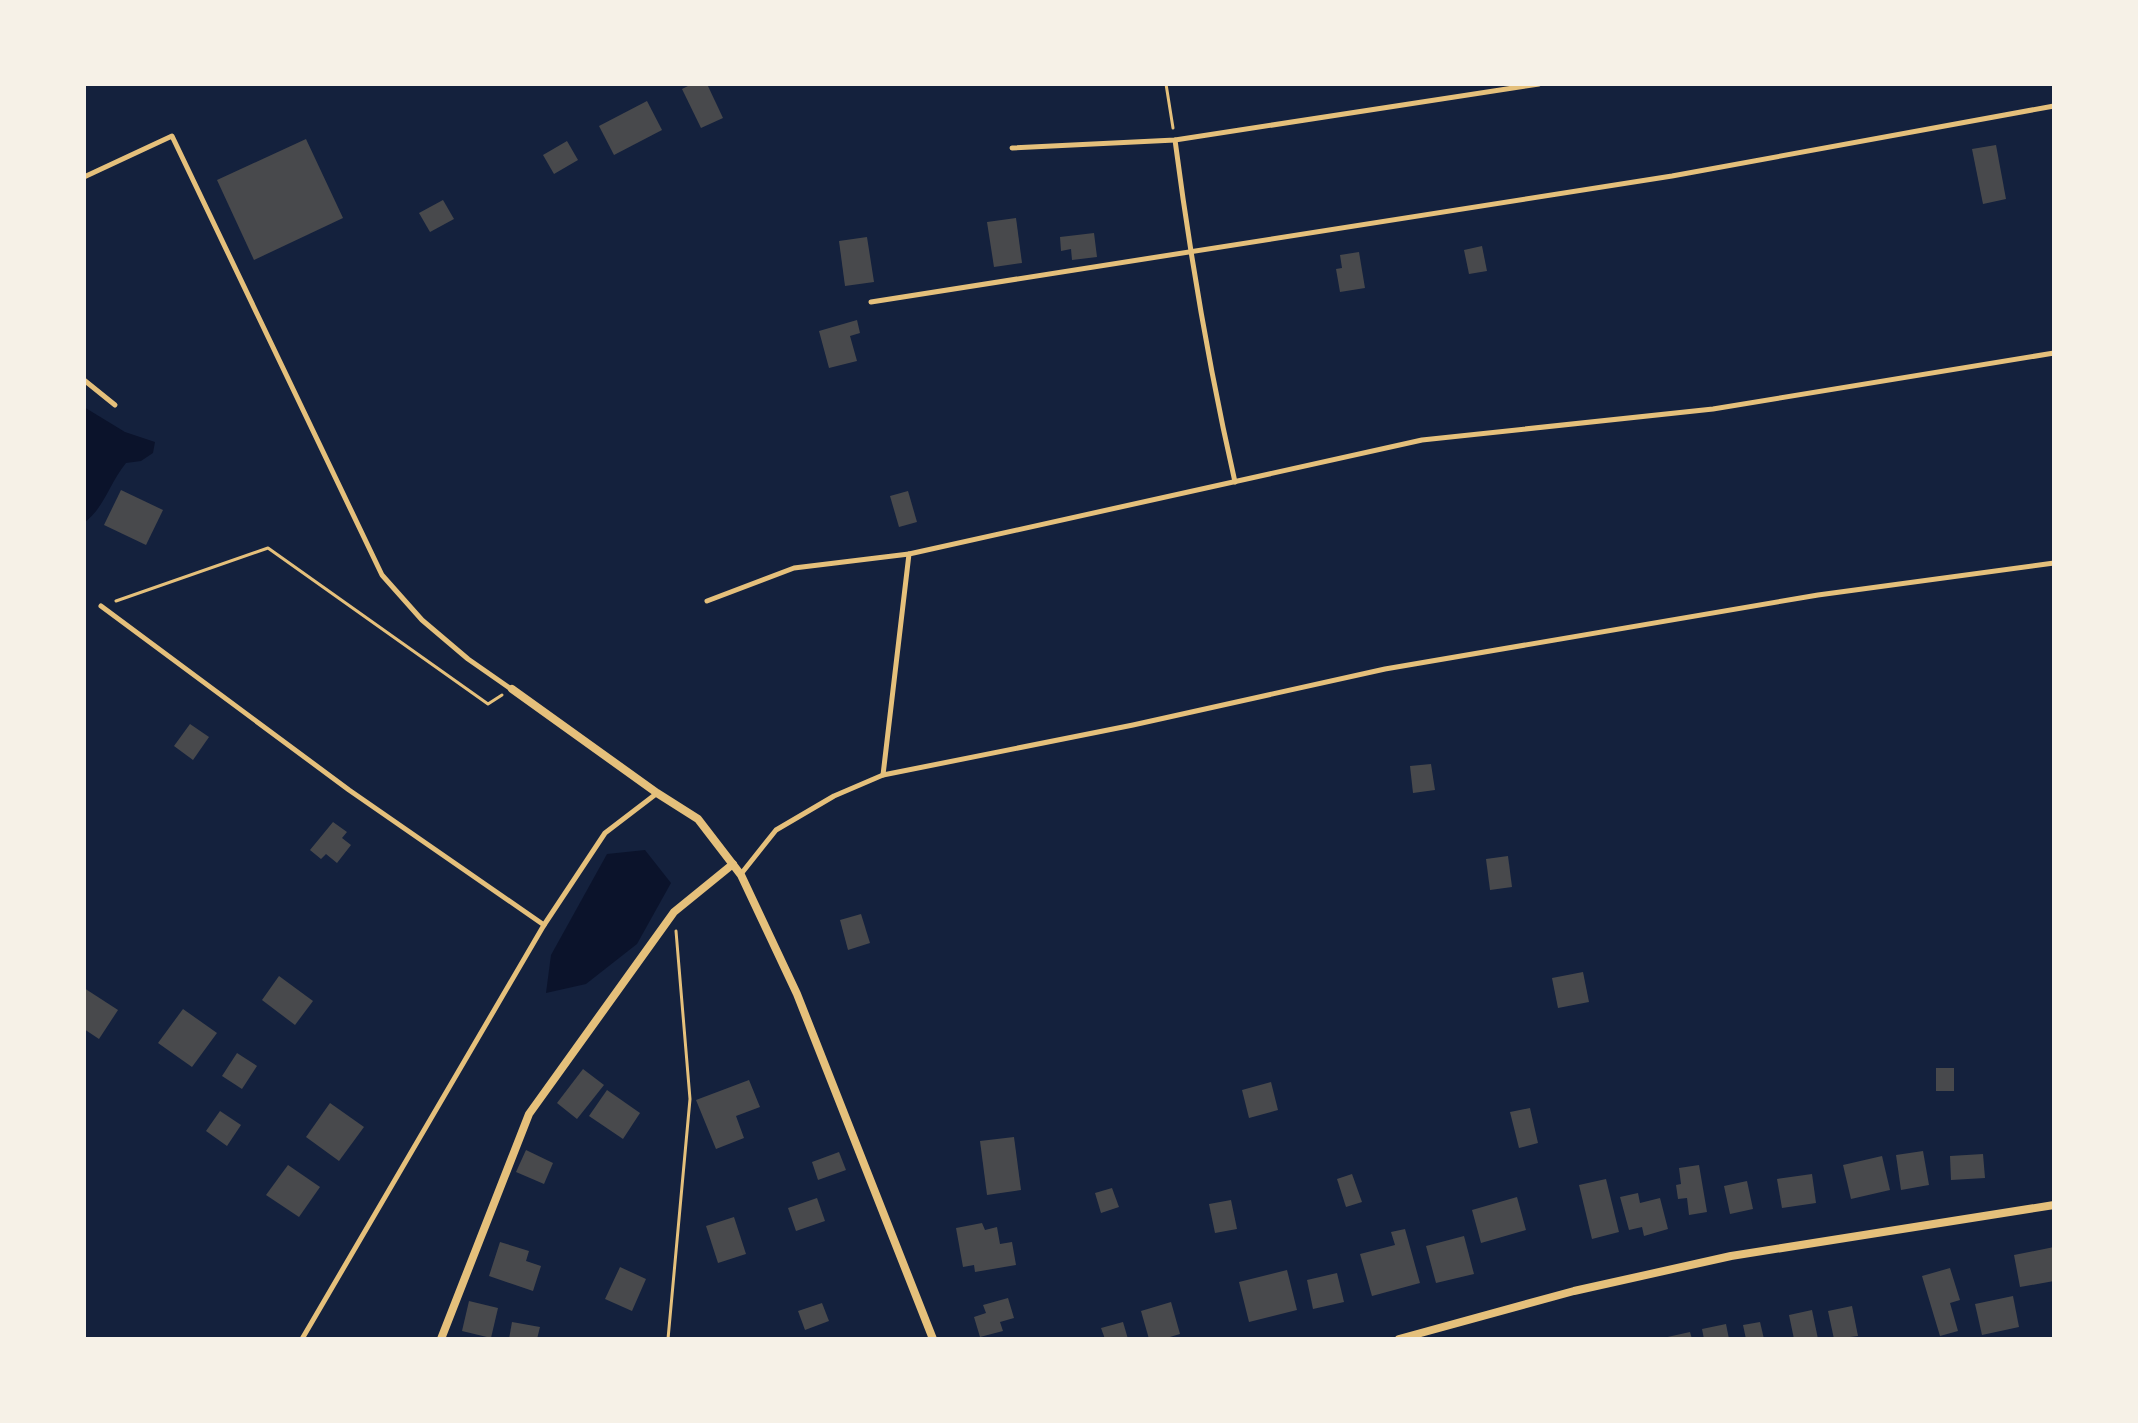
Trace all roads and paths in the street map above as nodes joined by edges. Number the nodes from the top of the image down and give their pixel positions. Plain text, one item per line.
1 (1166, 84) edge
2 (1539, 84) edge
3 (2054, 106) edge
4 (1175, 140) junction
5 (1012, 148) dead end
6 (84, 177) edge
7 (1190, 253) junction
8 (871, 302) dead end
9 (2054, 353) edge
10 (84, 380) edge
11 (115, 405) dead end
12 (1235, 482) junction
13 (909, 554) junction
14 (2054, 563) edge
15 (707, 601) dead end
16 (101, 606) joint
17 (512, 689) junction
18 (883, 775) junction
19 (657, 793) junction
20 (733, 864) junction
21 (741, 875) junction
22 (674, 912) junction
23 (544, 925) junction
24 (2054, 1205) edge
25 (302, 1339) edge
26 (441, 1339) edge
27 (668, 1339) edge
28 (933, 1339) edge
29 (1399, 1339) edge

1 - 4 path
2 - 4 lane
3 - 7 lane
4 - 5 lane
4 - 7 lane
6 - 17 lane
7 - 8 lane
7 - 12 lane
9 - 12 lane
10 - 11 lane
12 - 13 lane
13 - 15 lane
13 - 18 lane
14 - 18 lane
16 - 17 path
16 - 23 lane
17 - 19 street
18 - 21 lane
19 - 20 street
19 - 23 lane
20 - 21 street
20 - 22 street
21 - 28 street
22 - 26 street
22 - 27 path
23 - 25 lane
24 - 29 street

